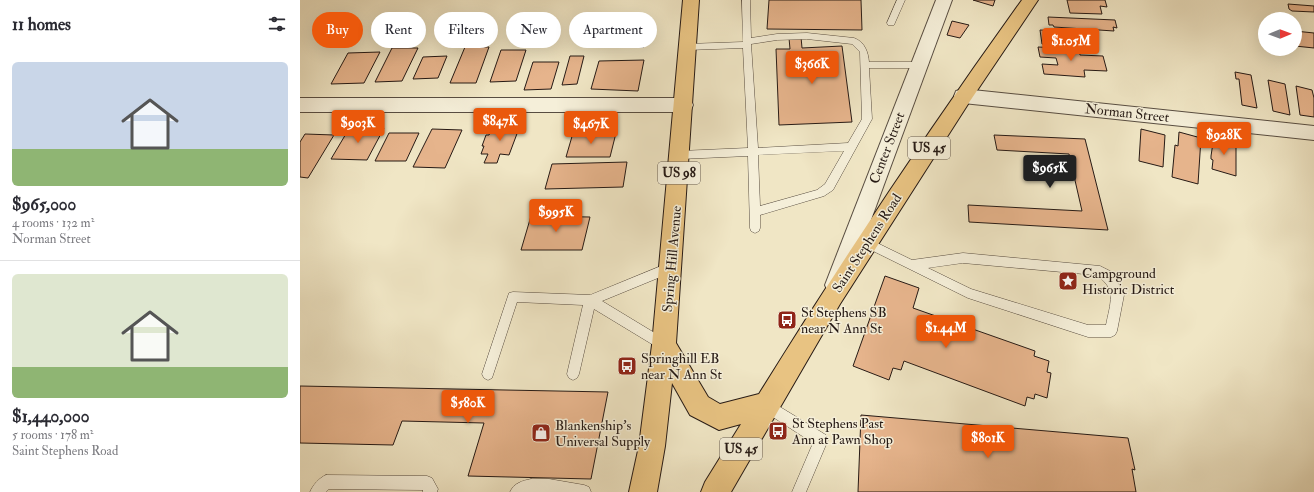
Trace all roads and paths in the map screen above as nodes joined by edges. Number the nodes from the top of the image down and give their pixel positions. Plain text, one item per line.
1 (690, 0) edge
2 (746, 0) edge
3 (901, 0) edge
4 (944, 0) edge
5 (1030, 0) edge
6 (891, 23) dead end
7 (747, 43) junction
8 (687, 47) junction
9 (865, 65) junction
10 (919, 65) junction
11 (963, 96) junction
12 (684, 105) junction
13 (300, 106) edge
14 (1314, 134) edge
15 (852, 147) junction
16 (753, 152) junction
17 (680, 155) junction
18 (754, 212) junction
19 (755, 228) dead end
20 (867, 243) junction
21 (910, 265) junction
22 (671, 267) junction
23 (832, 297) junction
24 (590, 300) junction
25 (664, 345) junction
26 (488, 374) dead end
27 (573, 374) dead end
28 (767, 405) junction
29 (317, 492) edge
30 (430, 492) edge
31 (517, 492) edge
32 (584, 492) edge
33 (643, 492) edge
34 (715, 492) edge
35 (799, 492) edge

1 - 8 main road, Spring Hill Avenue / US 98
2 - 7 lane
3 - 6 lane
4 - 10 street, Center Street
5 - 11 main road, Saint Stephens Road / US 45
7 - 8 lane
7 - 9 lane
7 - 16 lane
8 - 12 main road, Spring Hill Avenue / US 98
9 - 10 lane
9 - 15 lane
10 - 23 street, Center Street
11 - 14 street, Norman Street
11 - 20 main road, Saint Stephens Road / US 45
12 - 13 street
12 - 17 main road, Spring Hill Avenue / US 98
15 - 16 lane
15 - 18 lane
16 - 17 lane
16 - 18 lane
17 - 22 main road, Spring Hill Avenue / US 98
18 - 19 lane
20 - 21 lane
20 - 23 main road, Saint Stephens Road / US 45
21 - 21 lane
22 - 24 lane
22 - 25 main road, Spring Hill Avenue / US 98
23 - 28 main road, Saint Stephens Road / US 45
24 - 25 lane
24 - 26 lane
24 - 27 lane
25 - 28 main road
25 - 33 main road, Spring Hill Avenue / US 98
28 - 34 main road, Saint Stephens Road / US 45
28 - 35 lane
29 - 30 lane
31 - 32 lane

